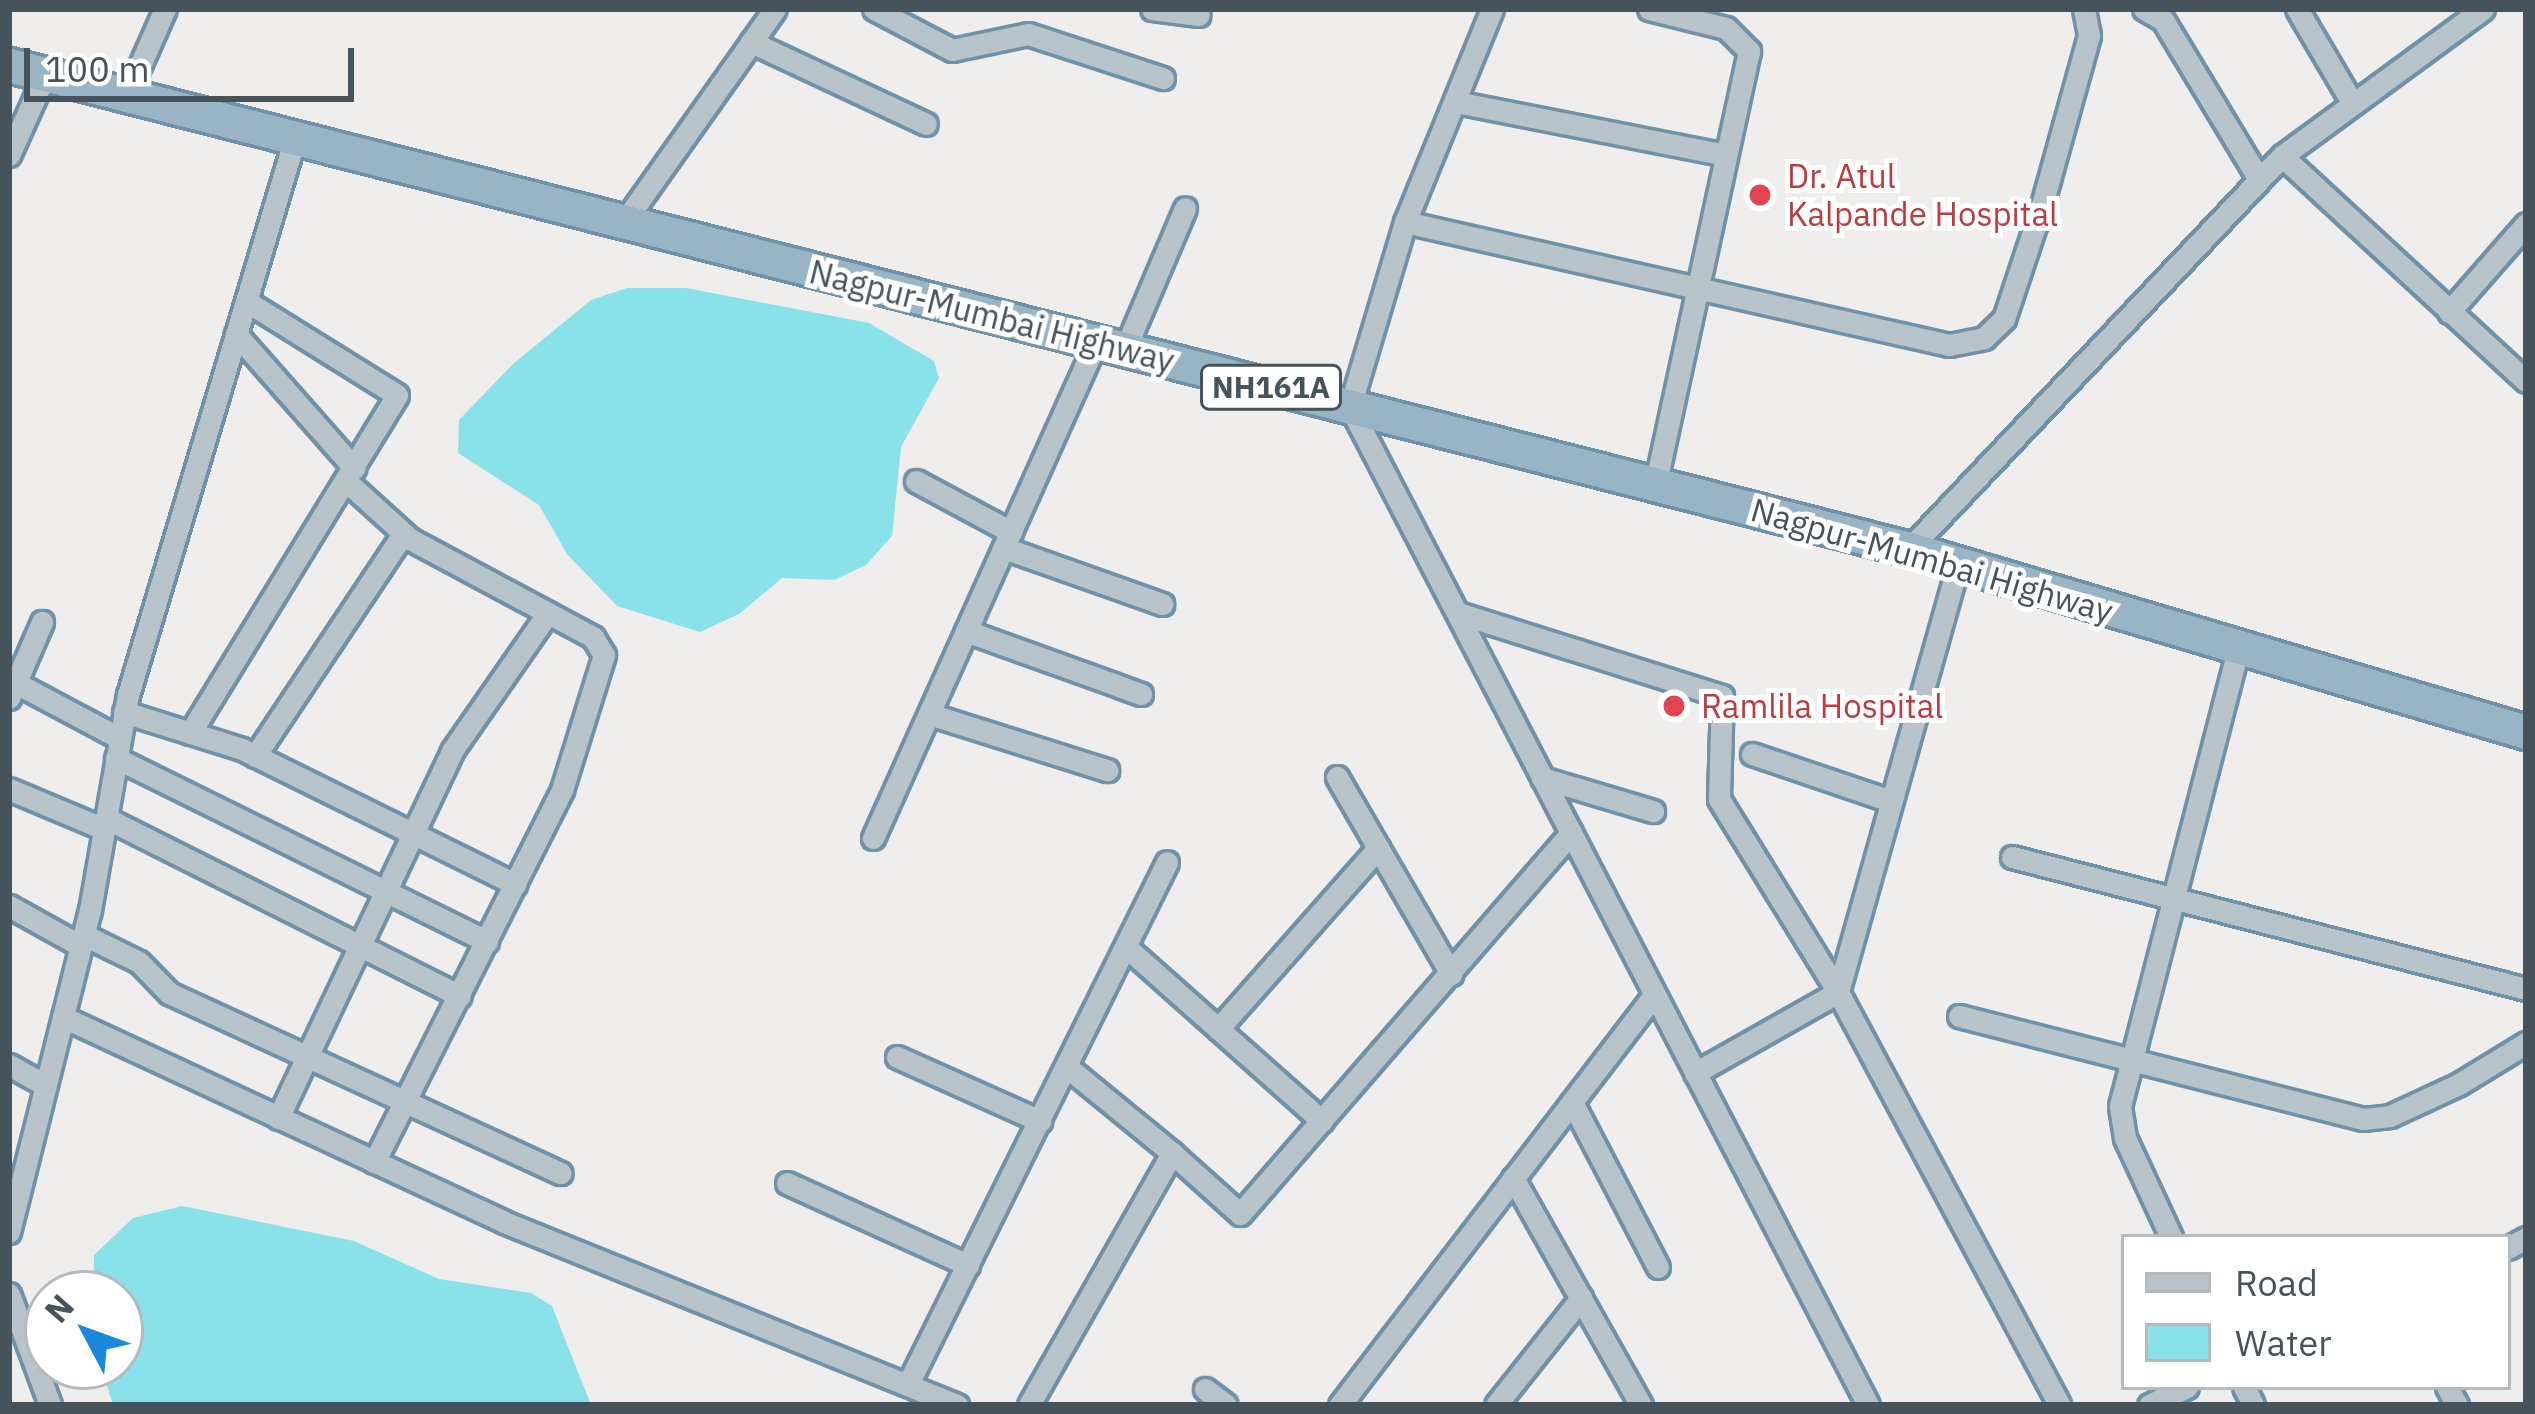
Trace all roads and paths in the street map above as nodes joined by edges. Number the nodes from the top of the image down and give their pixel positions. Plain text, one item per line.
1 (165, 9) edge
2 (776, 9) edge
3 (874, 9) edge
4 (1152, 9) edge
5 (1492, 9) edge
6 (1649, 9) edge
7 (2144, 9) edge
8 (2297, 9) edge
9 (2483, 9) edge
10 (2092, 10) edge
11 (1199, 15) dead end
12 (751, 42) junction
13 (9, 65) edge
14 (45, 75) junction
15 (1163, 78) dead end
16 (127, 95) junction
17 (1456, 102) junction
18 (2353, 104) junction
19 (926, 124) dead end
20 (295, 138) junction
21 (9, 155) edge
22 (1726, 155) junction
23 (2282, 156) junction
24 (2259, 179) junction
25 (1185, 208) dead end
26 (624, 222) junction
27 (1405, 222) junction
28 (2526, 224) edge
29 (1699, 286) junction
30 (246, 301) junction
31 (2449, 312) junction
32 (236, 334) junction
33 (1111, 346) junction
34 (2526, 381) edge
35 (1350, 407) junction
36 (350, 474) junction
37 (916, 481) dead end
38 (1655, 485) junction
39 (403, 534) junction
40 (1007, 540) junction
41 (1909, 549) junction
42 (1958, 564) junction
43 (1162, 604) dead end
44 (548, 613) junction
45 (1458, 613) junction
46 (42, 622) dead end
47 (966, 632) junction
48 (2239, 647) junction
49 (12, 689) edge
50 (1141, 694) dead end
51 (124, 712) junction
52 (929, 714) junction
53 (2526, 732) edge
54 (190, 733) junction
55 (117, 748) junction
56 (1752, 754) dead end
57 (255, 756) junction
58 (1107, 770) dead end
59 (1337, 777) dead end
60 (1542, 778) junction
61 (9, 789) edge
62 (1891, 801) junction
63 (1653, 811) dead end
64 (105, 824) junction
65 (412, 833) junction
66 (1570, 833) junction
67 (873, 838) dead end
68 (1378, 848) junction
69 (2012, 857) dead end
70 (1167, 862) dead end
71 (515, 884) junction
72 (385, 889) junction
73 (2169, 894) junction
74 (9, 906) edge
75 (82, 941) junction
76 (487, 941) junction
77 (357, 944) junction
78 (1126, 947) junction
79 (1451, 974) junction
80 (2526, 989) edge
81 (1838, 992) junction
82 (1654, 995) junction
83 (460, 996) junction
84 (1959, 1016) dead end
85 (63, 1017) junction
86 (1218, 1029) junction
87 (2526, 1042) edge
88 (304, 1055) junction
89 (897, 1057) dead end
90 (2128, 1057) junction
91 (9, 1065) edge
92 (1067, 1067) junction
93 (1695, 1073) junction
94 (45, 1085) junction
95 (407, 1102) junction
96 (1572, 1102) junction
97 (278, 1118) junction
98 (1040, 1121) junction
99 (1322, 1121) junction
100 (1172, 1153) junction
101 (374, 1162) junction
102 (15, 1173) edge
103 (561, 1173) dead end
104 (1514, 1178) junction
105 (787, 1183) dead end
106 (9, 1232) edge
107 (2170, 1234) edge
108 (968, 1264) junction
109 (1658, 1267) dead end
110 (9, 1294) edge
111 (1581, 1298) junction
112 (13, 1320) edge
113 (910, 1380) junction
114 (1205, 1389) dead end
115 (2181, 1390) edge
116 (50, 1405) edge
117 (957, 1405) edge
118 (1029, 1405) edge
119 (1226, 1405) edge
120 (1340, 1405) edge
121 (1496, 1405) edge
122 (1641, 1405) edge
123 (1868, 1405) edge
124 (2060, 1405) edge
125 (2149, 1405) edge

1 - 16 street
2 - 12 street
3 - 15 street
4 - 11 street
5 - 17 street
6 - 22 street
7 - 24 street
8 - 18 street
9 - 18 street
10 - 29 street
12 - 19 street
12 - 26 street
13 - 14 highway, Nagpur-Mumbai Highway / NH161A
14 - 16 highway, Nagpur-Mumbai Highway / NH161A
14 - 21 street
16 - 20 highway, Nagpur-Mumbai Highway / NH161A
17 - 22 street
17 - 27 street
18 - 23 street
20 - 26 highway, Nagpur-Mumbai Highway / NH161A
20 - 30 street
22 - 29 street
23 - 24 street
23 - 31 street
24 - 41 street
25 - 33 street
26 - 33 highway, Nagpur-Mumbai Highway / NH161A
27 - 29 street
27 - 35 street
28 - 31 street
29 - 38 street
30 - 32 street
30 - 36 street
31 - 34 street
32 - 36 street
32 - 51 street
33 - 35 highway, Nagpur-Mumbai Highway / NH161A
33 - 40 street
35 - 38 highway, Nagpur-Mumbai Highway / NH161A
35 - 45 street
36 - 39 street
36 - 54 street
37 - 40 street
38 - 41 highway, Nagpur-Mumbai Highway / NH161A
39 - 44 street
39 - 57 street
40 - 43 street
40 - 47 street
41 - 42 highway, Nagpur-Mumbai Highway / NH161A
42 - 48 highway, Nagpur-Mumbai Highway / NH161A
42 - 62 street
44 - 65 street
44 - 71 street
45 - 60 street
45 - 81 street
46 - 49 street
47 - 50 street
47 - 52 street
48 - 53 highway, Nagpur-Mumbai Highway / NH161A
48 - 73 street
49 - 55 street
51 - 54 street
51 - 55 street
52 - 58 street
52 - 67 street
54 - 57 street
55 - 64 street
55 - 72 street
56 - 62 street
57 - 65 street
59 - 68 street
60 - 63 street
60 - 66 street
61 - 64 street
62 - 81 street
64 - 75 street
64 - 77 street
65 - 71 street
65 - 72 street
66 - 79 street
66 - 82 street
68 - 79 street
68 - 86 street
69 - 73 street
70 - 78 street
71 - 76 street
72 - 76 street
72 - 77 street
73 - 80 street
73 - 90 street
74 - 75 street
75 - 85 street
75 - 88 street
76 - 83 street
77 - 83 street
77 - 88 street
78 - 86 street
78 - 92 street
79 - 99 street
81 - 93 street
81 - 124 street
82 - 93 street
82 - 96 street
83 - 95 street
84 - 90 street
85 - 94 street
85 - 97 street
86 - 99 street
87 - 90 street
88 - 95 street
88 - 97 street
89 - 98 street
90 - 107 street
91 - 94 street
92 - 98 street
92 - 100 street
93 - 123 street
94 - 102 street
95 - 101 street
95 - 103 street
96 - 104 street
96 - 109 street
97 - 101 street
98 - 108 street
99 - 100 street
100 - 118 street
101 - 113 street
102 - 106 street
104 - 111 street
104 - 120 street
105 - 108 street
108 - 113 street
110 - 112 street
111 - 121 street
111 - 122 street
112 - 116 street
113 - 117 street
114 - 119 street
115 - 125 street

